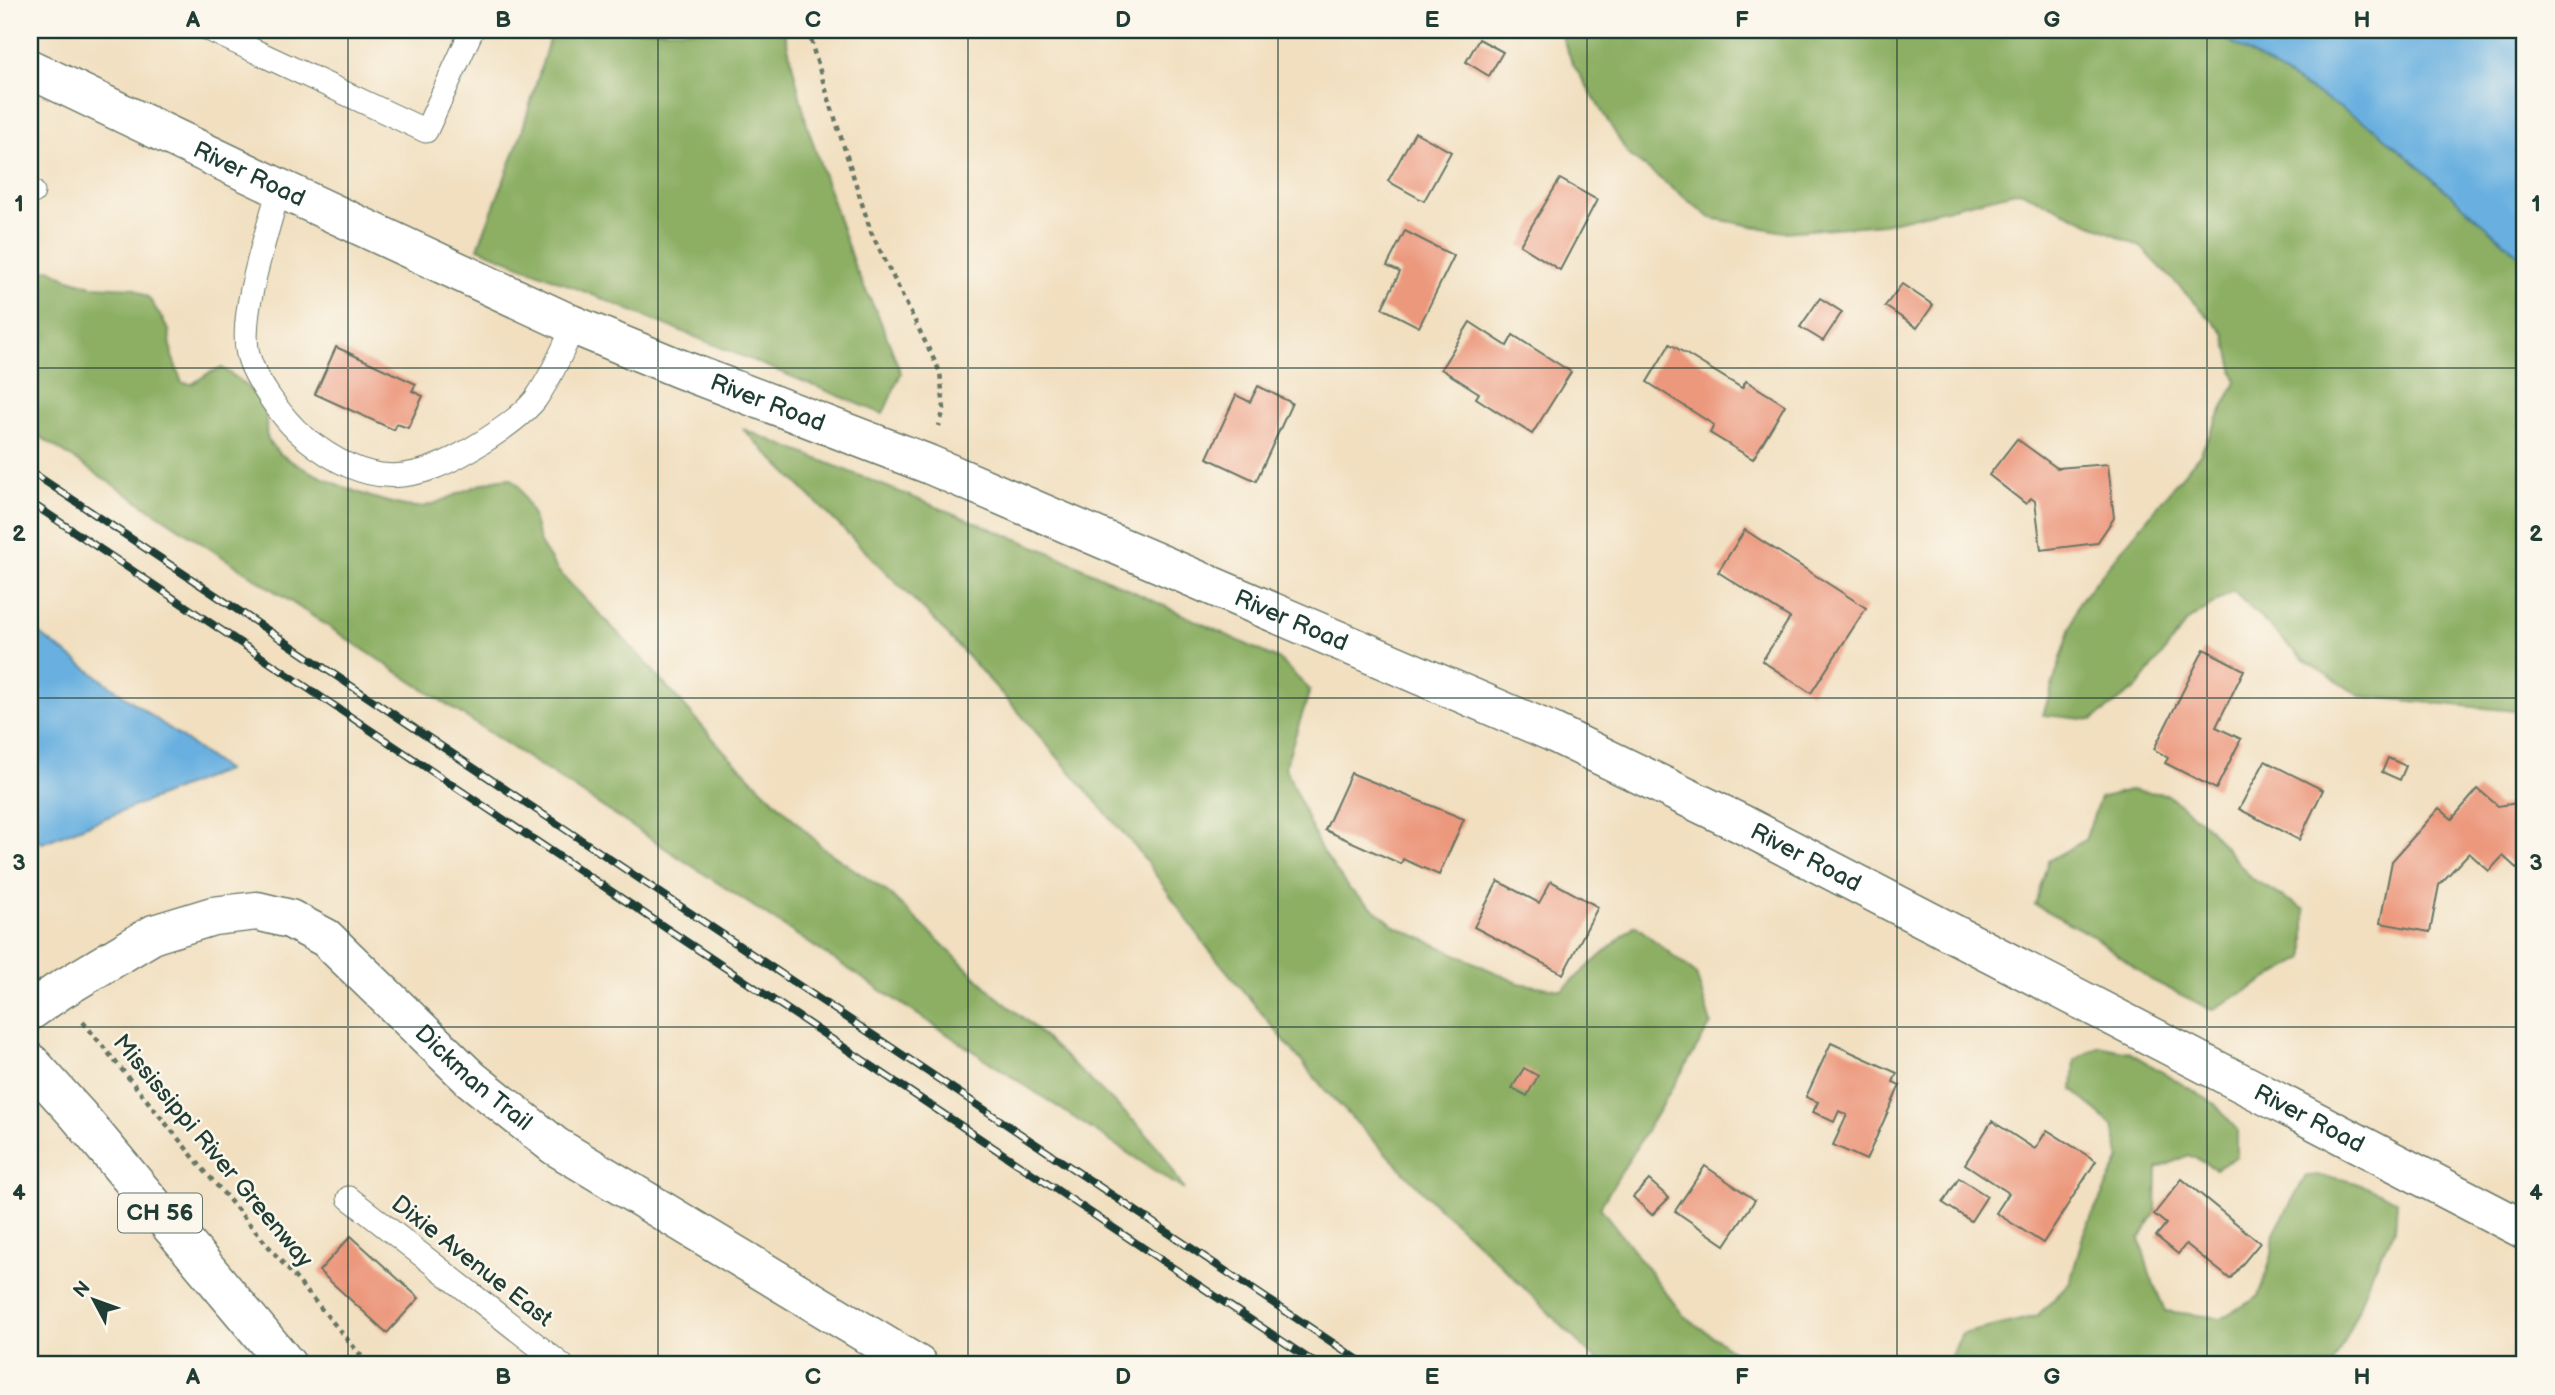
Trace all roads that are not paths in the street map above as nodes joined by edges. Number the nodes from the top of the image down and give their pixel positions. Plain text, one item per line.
1 (210, 30) edge
2 (472, 30) edge
3 (30, 69) edge
4 (279, 188) junction
5 (574, 324) junction
6 (44, 1001) edge
7 (30, 1062) edge
8 (349, 1198) dead end
9 (2525, 1230) edge
10 (287, 1365) edge
11 (562, 1365) edge
12 (918, 1365) edge

1 - 2 lane
3 - 4 street, River Road
4 - 5 street, River Road
4 - 5 lane
5 - 9 street, River Road
6 - 12 street, Dickman Trail
7 - 10 street, CH 56
8 - 11 lane, Dixie Avenue East

